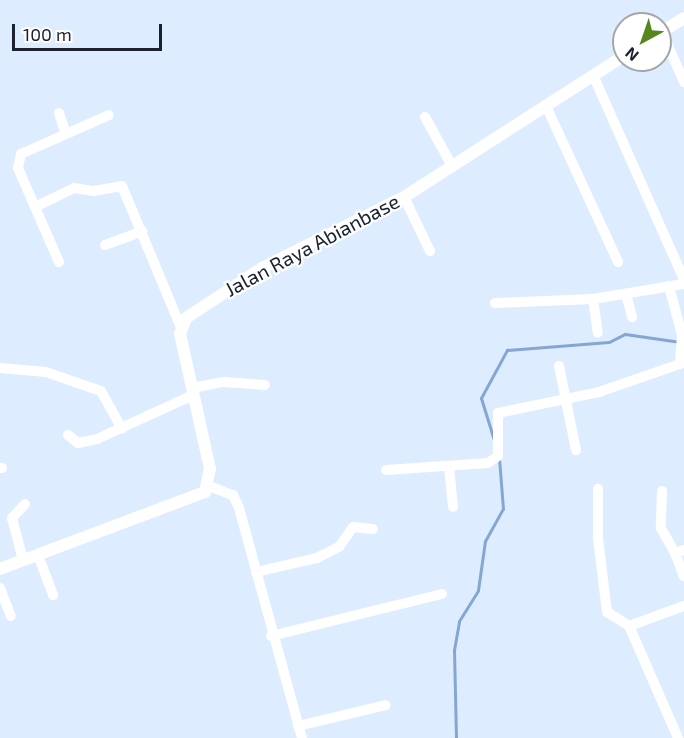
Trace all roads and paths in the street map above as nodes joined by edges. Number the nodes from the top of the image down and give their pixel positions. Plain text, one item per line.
1 (672, 56) edge
2 (612, 63) edge
3 (593, 75) junction
4 (684, 82) edge
5 (546, 106) junction
6 (59, 113) dead end
7 (108, 116) dead end
8 (424, 117) dead end
9 (65, 131) junction
10 (452, 166) junction
11 (404, 196) junction
12 (35, 207) junction
13 (144, 231) junction
14 (105, 245) dead end
15 (430, 251) dead end
16 (59, 262) dead end
17 (618, 262) dead end
18 (684, 279) edge
19 (684, 284) edge
20 (669, 286) junction
21 (626, 294) junction
22 (593, 299) junction
23 (495, 303) dead end
24 (632, 317) dead end
25 (180, 325) junction
26 (598, 333) dead end
27 (683, 341) edge
28 (559, 366) dead end
29 (0, 368) edge
30 (265, 385) dead end
31 (192, 392) junction
32 (564, 397) junction
33 (122, 429) junction
34 (68, 435) dead end
35 (576, 450) dead end
36 (449, 467) junction
37 (386, 470) dead end
38 (209, 486) junction
39 (598, 489) dead end
40 (662, 491) dead end
41 (25, 504) dead end
42 (453, 507) dead end
43 (374, 529) dead end
44 (679, 551) edge
45 (38, 555) junction
46 (23, 560) junction
47 (0, 568) edge
48 (256, 572) junction
49 (684, 576) edge
50 (0, 588) edge
51 (442, 594) dead end
52 (53, 595) dead end
53 (684, 606) edge
54 (11, 616) dead end
55 (628, 626) junction
56 (271, 636) junction
57 (386, 705) dead end
58 (298, 726) junction
59 (302, 738) edge
60 (678, 738) edge

1 - 4 street
2 - 3 main road, Jalan Raya Abianbase
3 - 5 main road, Jalan Raya Abianbase
3 - 18 street
5 - 10 main road, Jalan Raya Abianbase
5 - 17 street
6 - 9 street
7 - 9 street
8 - 10 street
9 - 12 street
10 - 11 main road, Jalan Raya Abianbase
11 - 15 street
11 - 25 main road, Jalan Raya Abianbase
12 - 13 street
12 - 16 street
13 - 14 street
13 - 25 street
19 - 20 street
20 - 21 street
20 - 27 street
21 - 22 street
21 - 24 street
22 - 23 street
22 - 26 street
25 - 31 main road
27 - 32 street
28 - 32 street
29 - 33 street
30 - 31 street
31 - 33 street
31 - 38 main road
32 - 35 street
32 - 36 street
33 - 34 street
36 - 37 street
36 - 42 street
38 - 45 main road
38 - 48 street
39 - 55 street
40 - 44 street
41 - 46 street
43 - 48 street
44 - 49 street
45 - 46 main road
45 - 52 street
46 - 47 main road
48 - 56 street
50 - 54 street
51 - 56 street
53 - 55 street
55 - 60 street
56 - 58 street
57 - 58 street
58 - 59 street

